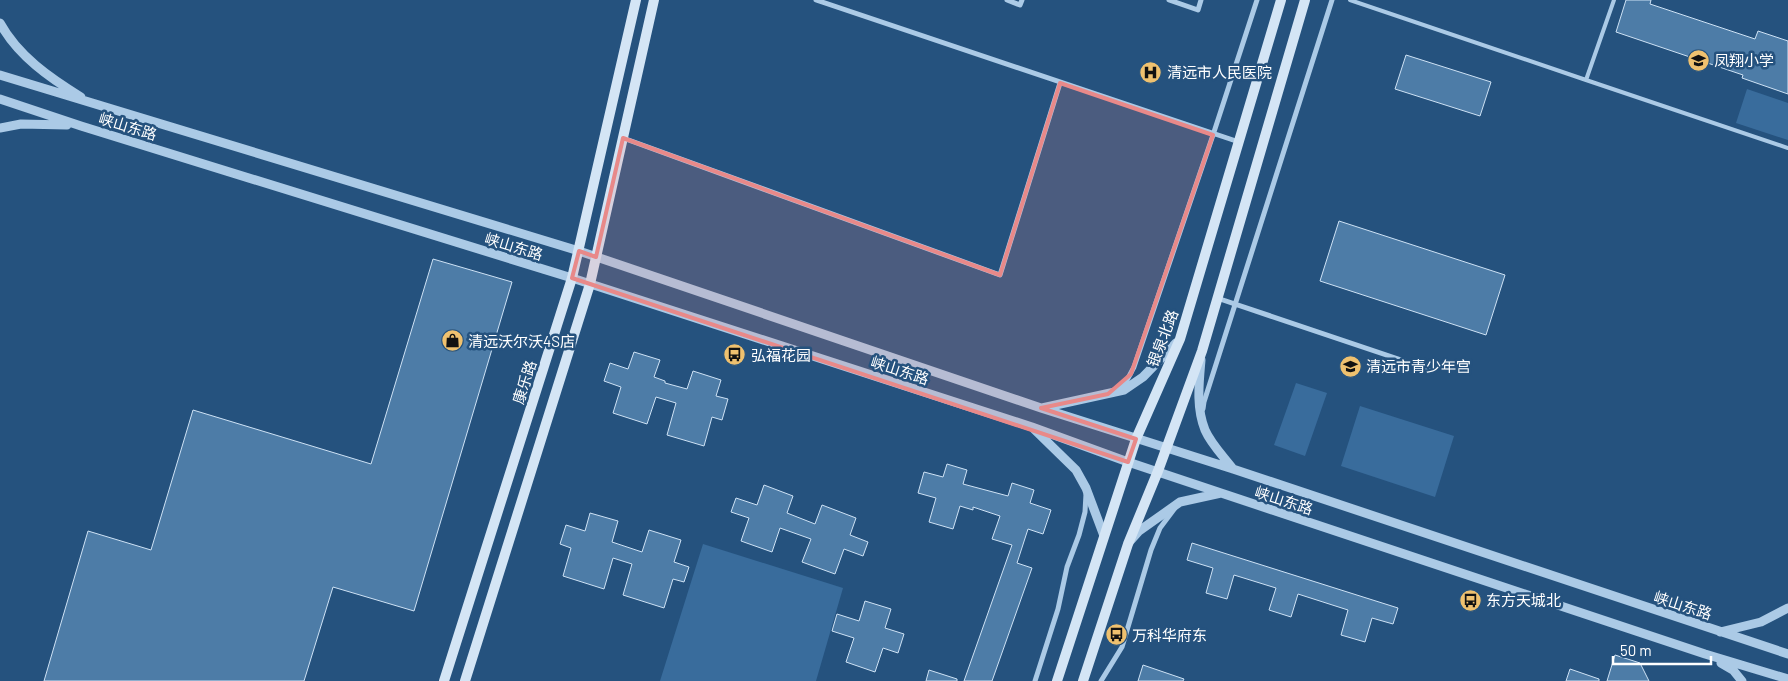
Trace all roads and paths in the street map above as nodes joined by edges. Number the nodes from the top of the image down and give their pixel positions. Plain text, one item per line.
1 (636, 0) edge
2 (654, 0) edge
3 (816, 0) edge
4 (1007, 0) edge
5 (1022, 0) edge
6 (1169, 0) edge
7 (1201, 0) edge
8 (1257, 0) edge
9 (1281, 0) edge
10 (1305, 0) edge
11 (1332, 0) edge
12 (1350, 0) edge
13 (1614, 0) edge
14 (0, 23) edge
15 (0, 75) edge
16 (1586, 80) junction
17 (1060, 83) junction
18 (0, 99) edge
19 (94, 104) junction
20 (80, 126) junction
21 (0, 128) edge
22 (1214, 135) junction
23 (623, 138) junction
24 (1240, 142) junction
25 (1788, 148) edge
26 (579, 251) junction
27 (596, 257) junction
28 (572, 278) junction
29 (590, 284) junction
30 (1217, 298) junction
31 (1234, 305) junction
32 (1180, 339) junction
33 (1202, 351) junction
34 (1428, 369) dead end
35 (1108, 394) junction
36 (1041, 408) junction
37 (1032, 427) junction
38 (1206, 432) junction
39 (1136, 439) junction
40 (1166, 448) junction
41 (1128, 462) junction
42 (1233, 469) junction
43 (1158, 471) junction
44 (1086, 488) junction
45 (1221, 493) junction
46 (1180, 502) junction
47 (1104, 536) junction
48 (1128, 544) junction
49 (1788, 608) edge
50 (1720, 632) junction
51 (1705, 654) junction
52 (1788, 654) edge
53 (1788, 679) edge
54 (444, 681) edge
55 (465, 681) edge
56 (1034, 681) edge
57 (1057, 681) edge
58 (1083, 681) edge
59 (1101, 681) edge
60 (1742, 681) edge

1 - 26 main road, 康乐路
2 - 23 main road
3 - 17 street
4 - 5 street
6 - 7 street
8 - 22 street, 银泉北路
9 - 24 main road, 银泉北路
10 - 30 main road
11 - 31 street
12 - 16 lane
13 - 16 lane
14 - 19 street
15 - 19 street, 峡山东路
16 - 25 lane
17 - 22 street
17 - 23 street
18 - 20 street, 峡山东路
19 - 26 street, 峡山东路
20 - 21 street
20 - 28 street, 峡山东路
22 - 24 street
22 - 35 street, 银泉北路
23 - 27 main road
24 - 32 main road, 银泉北路
26 - 27 street, 峡山东路
26 - 28 main road, 康乐路
27 - 29 main road
27 - 36 street, 峡山东路
28 - 29 street, 峡山东路
28 - 54 main road, 康乐路
29 - 37 street, 峡山东路
29 - 55 main road
30 - 31 street
30 - 33 main road
31 - 34 street
31 - 38 street
32 - 35 street
32 - 39 main road, 银泉北路
33 - 38 street
33 - 40 main road
35 - 36 street
36 - 39 street, 峡山东路
37 - 41 street, 峡山东路
37 - 44 street
38 - 42 street
39 - 40 street, 峡山东路
39 - 41 main road, 银泉北路
40 - 42 street, 峡山东路
40 - 43 main road
41 - 43 street, 峡山东路
41 - 47 main road, 银泉北路
42 - 50 street, 峡山东路
43 - 45 street, 峡山东路
43 - 48 main road
44 - 47 street
44 - 56 street
45 - 46 street
45 - 51 street, 峡山东路
46 - 48 street
46 - 59 street
47 - 57 main road, 银泉北路
48 - 58 main road
49 - 50 street
50 - 52 street, 峡山东路
51 - 53 street, 峡山东路
51 - 60 street

